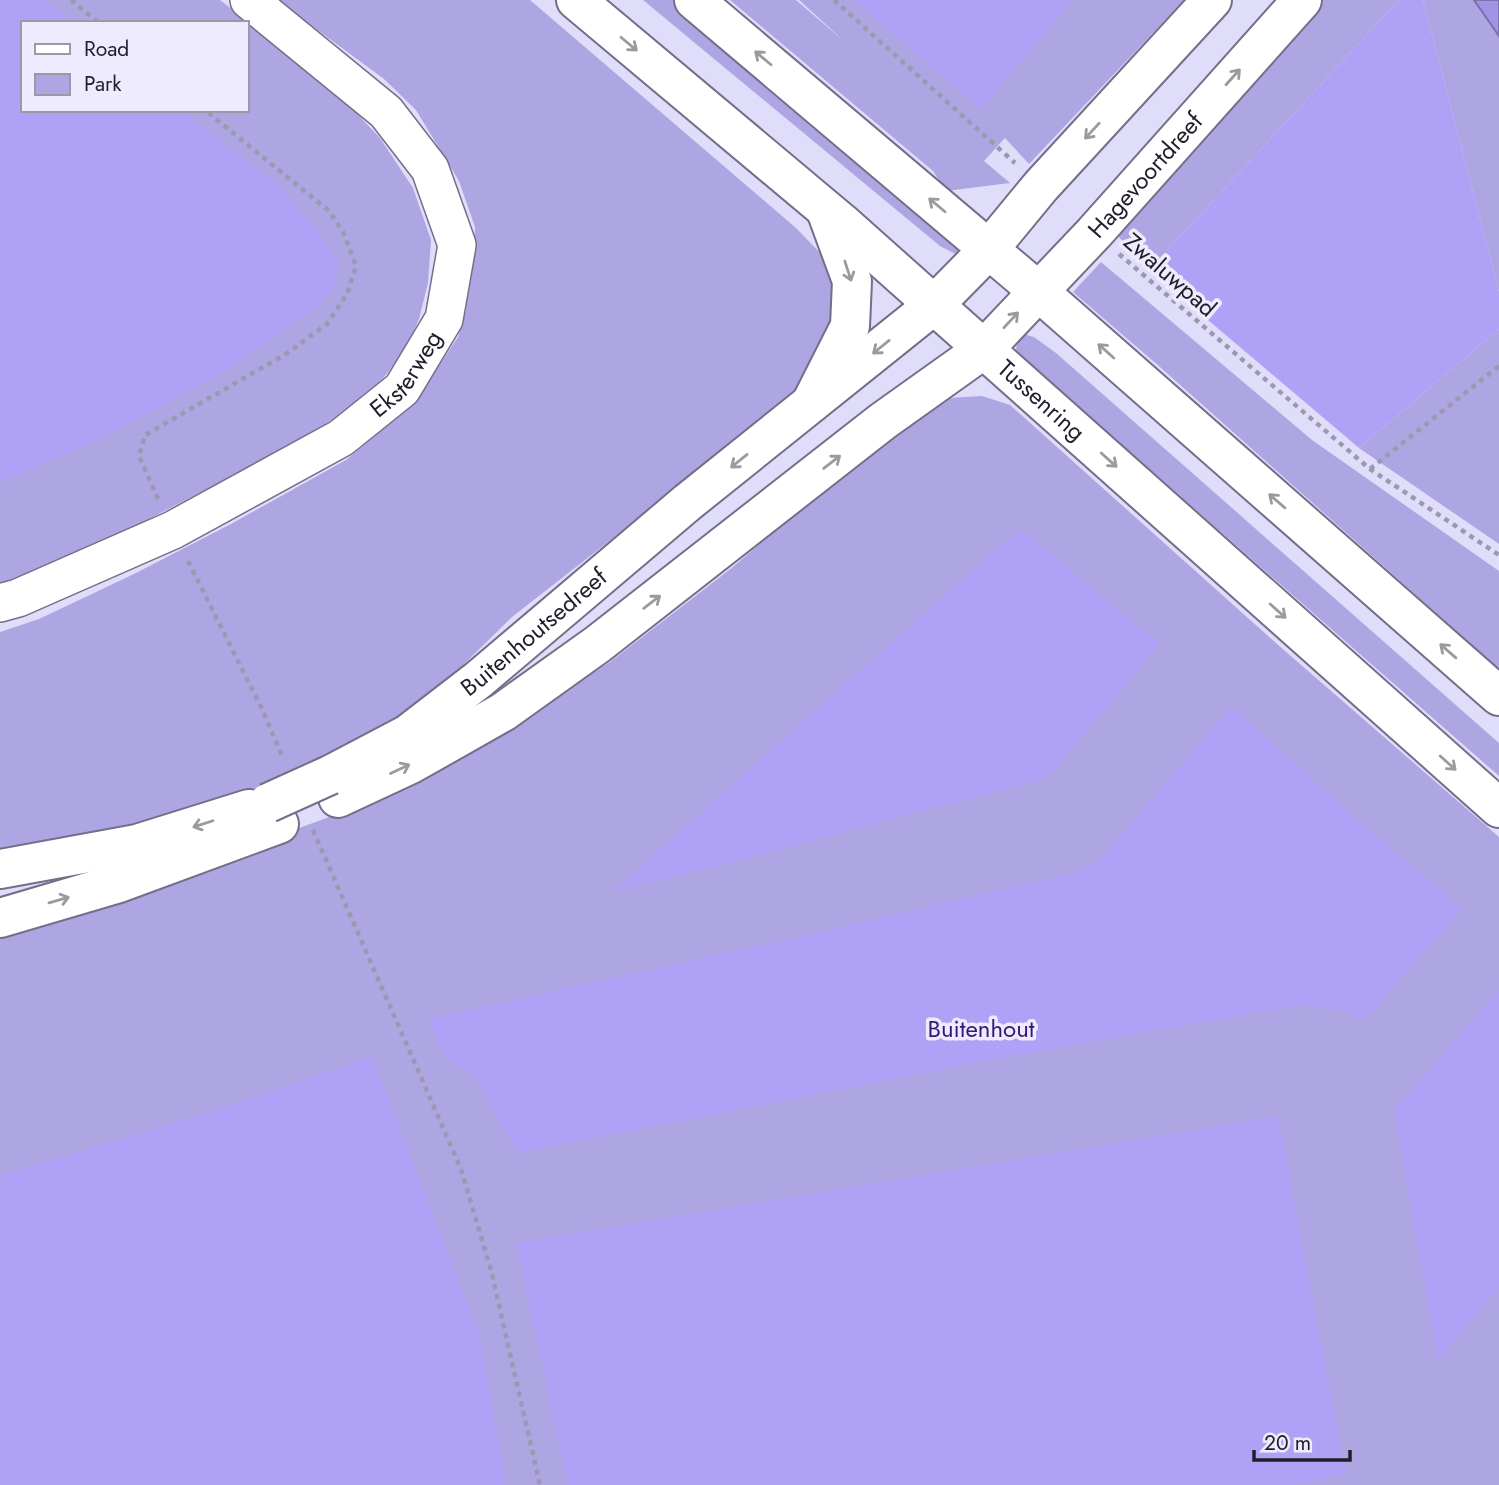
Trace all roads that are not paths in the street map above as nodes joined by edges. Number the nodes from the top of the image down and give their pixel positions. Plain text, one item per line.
1 (249, 0) edge
2 (576, 0) edge
3 (694, 0) edge
4 (1212, 0) edge
5 (1302, 0) edge
6 (824, 207) junction
7 (989, 249) junction
8 (1038, 291) junction
9 (935, 304) junction
10 (984, 349) junction
11 (811, 403) junction
12 (0, 603) edge
13 (1499, 696) edge
14 (334, 787) junction
15 (1499, 808) edge
16 (273, 813) junction
17 (0, 869) edge
18 (0, 918) edge

1 - 12 street, Eksterweg
2 -> 6 main road, Tussenring
7 -> 3 main road
4 -> 7 main road
8 -> 5 main road, Hagevoortdreef
6 - 9 main road, Tussenring
6 -> 11 main road
7 - 8 main road
7 - 9 main road, Buitenhoutsedreef
10 -> 8 main road, Hagevoortdreef
13 -> 8 main road
9 - 10 main road, Tussenring
9 -> 11 main road, Buitenhoutsedreef
14 -> 10 main road, Buitenhoutsedreef
10 -> 15 main road, Tussenring
11 -> 14 main road, Buitenhoutsedreef
14 - 16 main road, Buitenhoutsedreef, bridge
16 -> 17 main road, Buitenhoutsedreef
18 -> 16 main road, Buitenhoutsedreef

